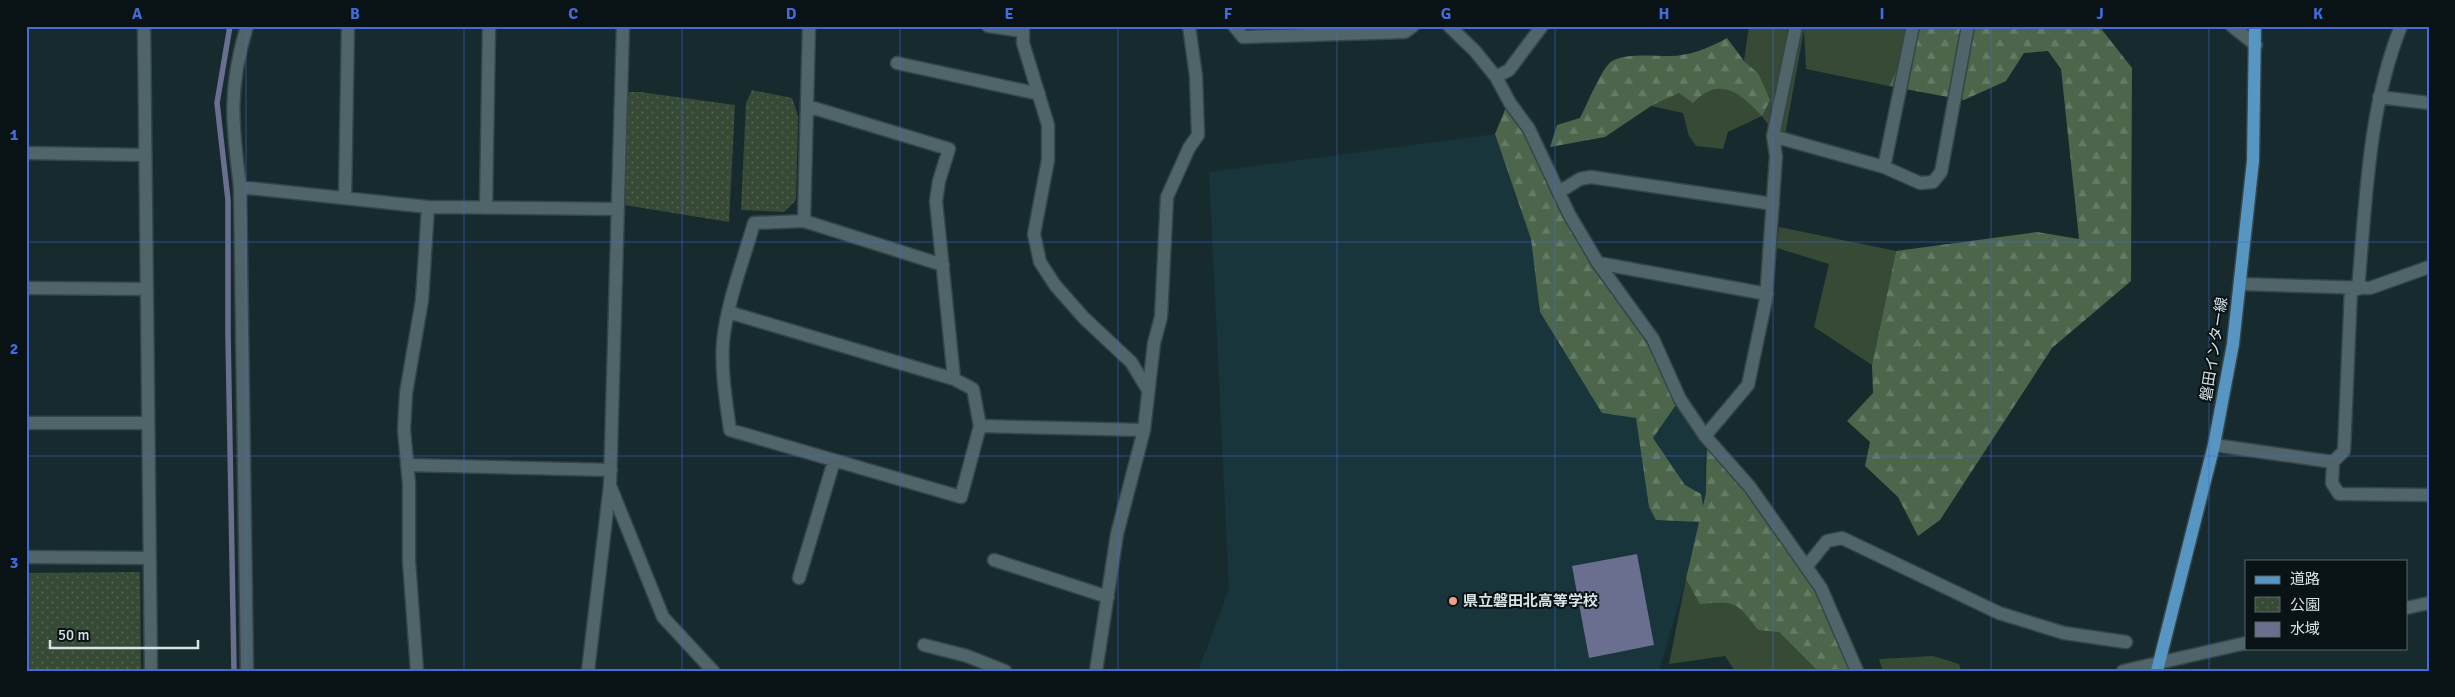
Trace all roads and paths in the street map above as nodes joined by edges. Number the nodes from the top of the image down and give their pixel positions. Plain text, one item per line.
1 (144, 26) edge
2 (246, 26) edge
3 (348, 26) edge
4 (489, 26) edge
5 (623, 26) edge
6 (809, 26) edge
7 (988, 26) edge
8 (1189, 26) edge
9 (1234, 26) edge
10 (1413, 26) edge
11 (1449, 26) edge
12 (1542, 26) edge
13 (1796, 26) edge
14 (1913, 26) edge
15 (1968, 26) edge
16 (2232, 26) edge
17 (2256, 26) edge
18 (2401, 26) edge
19 (1022, 29) edge
20 (2256, 46) junction
21 (897, 63) dead end
22 (1496, 77) junction
23 (1039, 94) junction
24 (2379, 97) junction
25 (2429, 103) edge
26 (807, 106) junction
27 (1773, 136) junction
28 (26, 154) edge
29 (145, 155) junction
30 (1884, 167) junction
31 (240, 187) junction
32 (1559, 192) junction
33 (346, 198) junction
34 (1773, 204) junction
35 (428, 207) junction
36 (486, 208) junction
37 (618, 209) junction
38 (804, 221) junction
39 (1598, 263) junction
40 (943, 265) junction
41 (2429, 267) edge
42 (2240, 284) junction
43 (26, 288) edge
44 (146, 289) junction
45 (2355, 289) junction
46 (1767, 294) junction
47 (728, 312) junction
48 (954, 379) junction
49 (1148, 390) junction
50 (26, 422) edge
51 (148, 424) junction
52 (980, 426) junction
53 (1144, 430) junction
54 (1704, 436) junction
55 (2214, 445) junction
56 (834, 461) junction
57 (2333, 462) junction
58 (407, 465) junction
59 (611, 470) junction
60 (610, 485) junction
61 (2429, 495) edge
62 (26, 557) edge
63 (149, 558) junction
64 (994, 560) dead end
65 (1806, 567) junction
66 (799, 578) dead end
67 (1108, 597) junction
68 (2429, 604) edge
69 (2408, 608) edge
70 (2126, 642) dead end
71 (2245, 642) edge
72 (924, 645) dead end
73 (2158, 666) edge
74 (151, 671) edge
75 (247, 671) edge
76 (417, 671) edge
77 (588, 671) edge
78 (714, 671) edge
79 (1005, 671) edge
80 (1096, 671) edge
81 (1856, 671) edge
82 (2123, 671) edge

1 - 29 street
2 - 31 street
3 - 33 street
4 - 36 street
5 - 37 street
6 - 26 street
7 - 19 street
8 - 49 street
9 - 10 street
11 - 22 street
12 - 22 street
13 - 27 street
14 - 30 street
15 - 30 street
16 - 20 street
17 - 20 main road, 磐田インター線
18 - 24 street
19 - 23 street
20 - 42 main road, 磐田インター線
21 - 23 street
22 - 32 street
23 - 49 street
24 - 25 street
24 - 45 street
26 - 38 street
26 - 40 street
27 - 30 street
27 - 34 street
28 - 29 street
29 - 44 street
31 - 33 street
31 - 75 street
32 - 34 street
32 - 39 street
33 - 35 street
34 - 46 street
35 - 36 street
35 - 58 street
36 - 37 street
37 - 59 street
38 - 40 street
38 - 47 street
39 - 46 street
39 - 54 street
40 - 48 street
41 - 45 street
42 - 45 street
42 - 55 main road, 磐田インター線
43 - 44 street
44 - 51 street
45 - 57 street
46 - 54 street
47 - 48 street
47 - 56 street
48 - 52 street
49 - 53 street
50 - 51 street
51 - 63 street
52 - 53 street
52 - 56 street
53 - 67 street
54 - 65 street
55 - 57 street
55 - 73 main road, 磐田インター線
56 - 66 street
57 - 61 street
58 - 59 street
58 - 76 street
59 - 60 street
60 - 77 street
60 - 78 street
62 - 63 street
63 - 74 street
64 - 67 street
65 - 70 street
65 - 81 street
67 - 80 street
68 - 69 street
71 - 73 street
72 - 79 street
73 - 82 street

